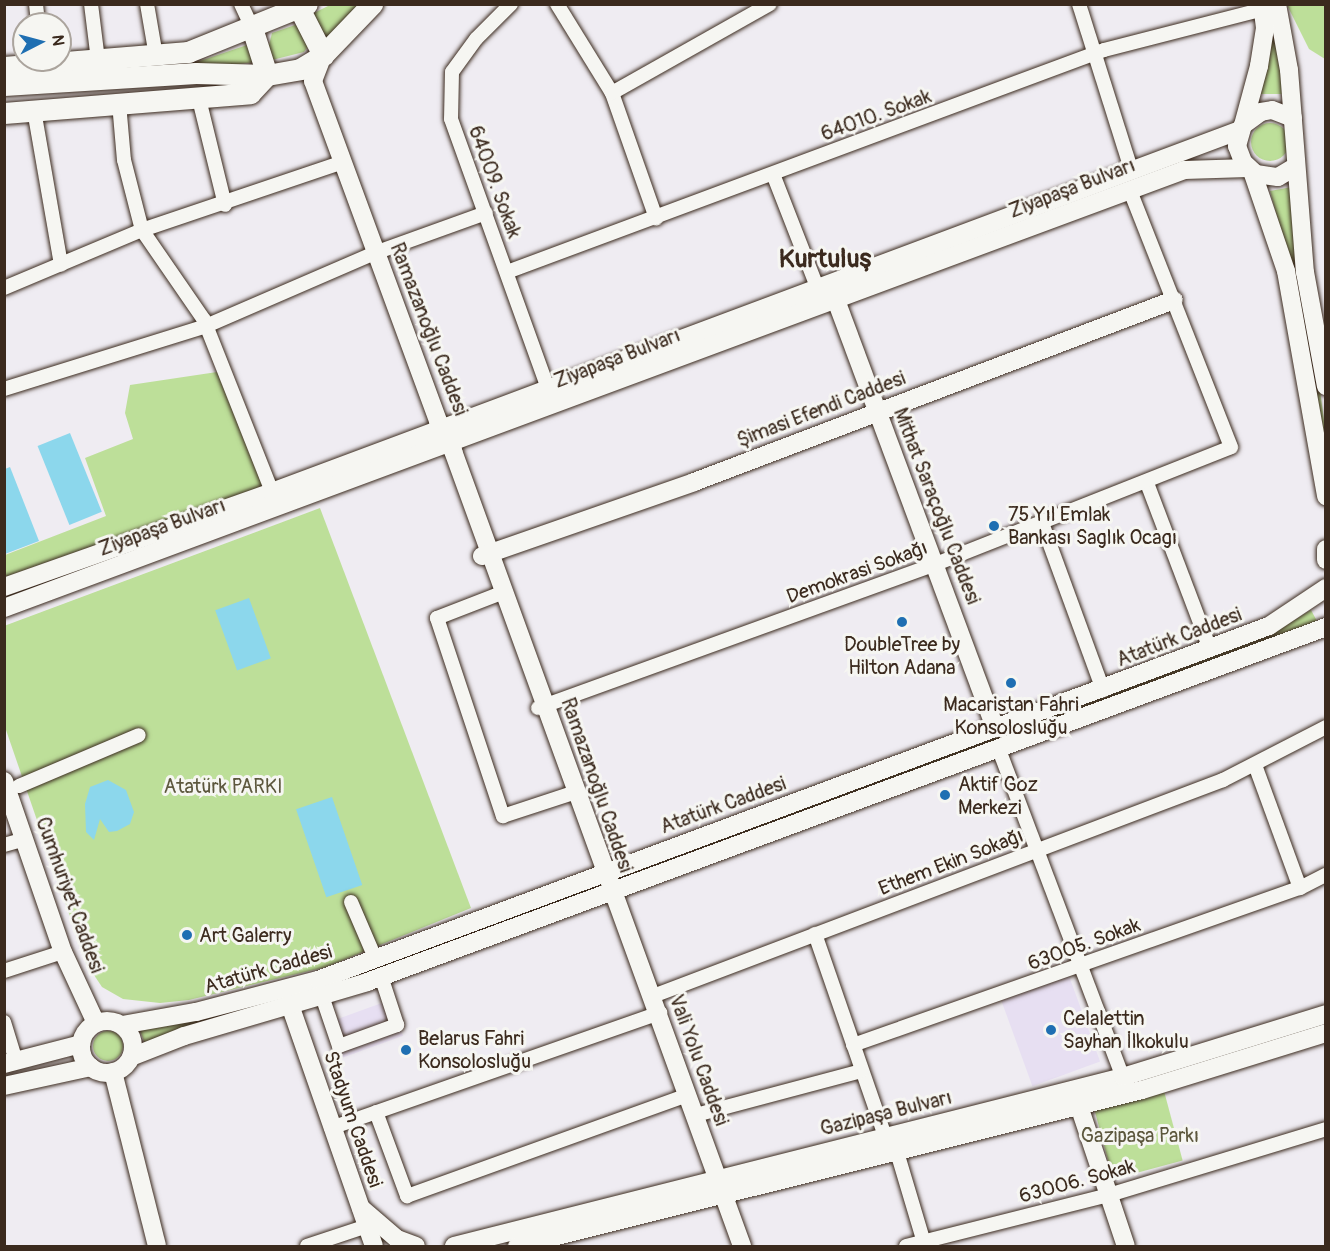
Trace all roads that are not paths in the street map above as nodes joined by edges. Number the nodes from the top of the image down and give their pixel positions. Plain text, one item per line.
1 (92, 4) edge
2 (147, 4) edge
3 (241, 4) edge
4 (372, 4) edge
5 (511, 4) edge
6 (557, 4) edge
7 (770, 4) edge
8 (1079, 4) edge
9 (303, 6) edge
10 (1268, 6) edge
11 (252, 28) junction
12 (323, 54) junction
13 (1095, 54) junction
14 (156, 56) junction
15 (99, 60) junction
16 (72, 61) edge
17 (267, 75) junction
18 (4, 85) edge
19 (612, 93) junction
20 (199, 99) junction
21 (119, 103) junction
22 (4, 105) edge
23 (34, 110) junction
24 (4, 113) edge
25 (1293, 118) junction
26 (1241, 128) junction
27 (338, 164) junction
28 (1296, 166) junction
29 (1250, 169) junction
30 (1132, 172) junction
31 (772, 174) junction
32 (1130, 191) junction
33 (225, 205) junction
34 (486, 213) junction
35 (656, 218) junction
36 (142, 230) junction
37 (372, 254) junction
38 (61, 265) junction
39 (507, 272) junction
40 (817, 287) junction
41 (4, 288) edge
42 (836, 300) junction
43 (1174, 300) junction
44 (206, 326) junction
45 (1326, 386) edge
46 (548, 388) junction
47 (4, 389) edge
48 (878, 411) junction
49 (442, 437) junction
50 (1147, 483) junction
51 (272, 492) junction
52 (1326, 496) edge
53 (1042, 523) junction
54 (1326, 549) edge
55 (486, 555) junction
56 (1326, 560) edge
57 (936, 564) junction
58 (4, 587) edge
59 (1326, 589) edge
60 (500, 594) junction
61 (1326, 607) edge
62 (4, 608) edge
63 (1326, 627) edge
64 (1210, 649) junction
65 (1103, 690) junction
66 (541, 706) junction
67 (1326, 728) edge
68 (995, 729) junction
69 (139, 735) dead end
70 (998, 747) junction
71 (1255, 765) junction
72 (12, 783) edge
73 (573, 793) junction
74 (25, 839) junction
75 (4, 845) edge
76 (1037, 850) junction
77 (1326, 875) edge
78 (605, 879) junction
79 (1300, 888) junction
80 (351, 902) dead end
81 (815, 934) junction
82 (63, 952) junction
83 (373, 953) dead end
84 (1082, 967) junction
85 (4, 971) edge
86 (381, 976) junction
87 (322, 996) junction
88 (656, 1005) junction
89 (284, 1007) junction
90 (1326, 1014) edge
91 (4, 1022) edge
92 (96, 1023) junction
93 (122, 1025) junction
94 (1326, 1033) edge
95 (81, 1044) junction
96 (853, 1045) junction
97 (131, 1057) junction
98 (10, 1063) edge
99 (91, 1067) junction
100 (861, 1071) junction
101 (113, 1072) junction
102 (1123, 1077) junction
103 (4, 1086) edge
104 (688, 1095) junction
105 (1077, 1097) junction
106 (376, 1112) junction
107 (696, 1115) junction
108 (331, 1128) junction
109 (1326, 1129) edge
110 (885, 1136) junction
111 (897, 1152) junction
112 (719, 1187) junction
113 (1109, 1195) junction
114 (360, 1207) junction
115 (361, 1234) edge
116 (924, 1244) edge
117 (157, 1246) edge
118 (307, 1246) edge
119 (374, 1246) edge
120 (416, 1246) edge
121 (454, 1246) edge
122 (517, 1246) edge
123 (742, 1246) edge
124 (906, 1246) edge
125 (1126, 1246) edge

1 - 15 street
2 - 14 street
3 - 11 street
4 - 12 main road
5 - 34 street, 64009. Sokak
6 - 19 street
7 - 19 street
8 - 13 street
9 - 11 main road
9 - 12 main road
10 - 13 street, 64010. Sokak
10 - 25 main road
10 - 26 main road
11 - 14 main road
11 - 17 main road
12 - 17 main road
12 - 27 main road, Ramazanoğlu Caddesi
13 - 30 street
13 - 31 street, 64010. Sokak
14 - 15 main road
15 - 16 main road
17 - 18 main road
17 - 20 main road
17 - 27 main road, Ramazanoğlu Caddesi
19 - 35 street
20 - 21 main road
20 - 22 main road
20 - 33 street
21 - 23 main road
21 - 36 street
23 - 24 main road
23 - 38 street
25 - 26 main road
25 - 28 main road
26 - 29 main road
26 - 30 main road, Ziyapaşa Bulvarı
27 - 33 street
27 - 37 main road, Ramazanoğlu Caddesi
28 - 29 main road
28 - 45 main road
29 - 32 main road, Ziyapaşa Bulvarı
29 - 52 main road
30 - 40 main road, Ziyapaşa Bulvarı
31 - 35 street, 64010. Sokak
31 - 40 street
32 - 42 main road, Ziyapaşa Bulvarı
32 - 43 street, Demokrasi Sokağı
33 - 36 street
34 - 37 street
34 - 39 street, 64009. Sokak
35 - 39 street, 64010. Sokak
36 - 38 street
36 - 44 street
37 - 44 street
37 - 49 main road, Ramazanoğlu Caddesi
38 - 41 street
39 - 46 street, 64009. Sokak
40 - 46 main road, Ziyapaşa Bulvarı
42 - 48 main road, Mithat Saraçoğlu Caddesi
42 - 49 main road, Ziyapaşa Bulvarı
43 - 48 main road, Şimasi Efendi Caddesi
43 - 50 street, Demokrasi Sokağı
44 - 47 street
44 - 51 street
46 - 49 main road, Ziyapaşa Bulvarı
48 - 55 main road, Şimasi Efendi Caddesi
48 - 57 main road, Mithat Saraçoğlu Caddesi
49 - 51 main road, Ziyapaşa Bulvarı
49 - 55 main road, Ramazanoğlu Caddesi
49 - 62 main road, Ziyapaşa Bulvarı
50 - 53 street, Demokrasi Sokağı
50 - 64 street
51 - 58 main road, Ziyapaşa Bulvarı
53 - 57 street, Demokrasi Sokağı
53 - 65 street
54 - 56 main road
55 - 60 main road, Ramazanoğlu Caddesi
57 - 66 street, Demokrasi Sokağı
57 - 68 main road, Mithat Saraçoğlu Caddesi
59 - 61 main road
59 - 64 main road, Atatürk Caddesi
60 - 66 main road, Ramazanoğlu Caddesi
60 - 73 street
63 - 70 main road, Atatürk Caddesi
64 - 65 main road, Atatürk Caddesi
65 - 68 main road, Atatürk Caddesi
66 - 73 main road, Ramazanoğlu Caddesi
67 - 71 street, Ethem Ekin Sokağı
68 - 78 main road, Atatürk Caddesi
69 - 72 street
70 - 76 street
70 - 78 main road, Atatürk Caddesi
71 - 76 street, Ethem Ekin Sokağı
71 - 79 street
72 - 74 main road, Cumhuriyet Caddesi
73 - 78 main road, Ramazanoğlu Caddesi
74 - 75 street
74 - 82 main road, Cumhuriyet Caddesi
76 - 81 street, Ethem Ekin Sokağı
76 - 84 street
77 - 79 street, 63005. Sokak
78 - 86 main road, Atatürk Caddesi
78 - 88 main road, Vali Yolu Caddesi
78 - 93 main road, Atatürk Caddesi
79 - 84 street, 63005. Sokak
80 - 83 street
81 - 88 street, Ethem Ekin Sokağı
81 - 96 street
82 - 85 street
82 - 92 main road, Cumhuriyet Caddesi
84 - 96 street, 63005. Sokak
84 - 102 street
86 - 87 main road, Atatürk Caddesi
86 - 87 street
87 - 89 main road, Atatürk Caddesi
88 - 104 main road, Vali Yolu Caddesi
88 - 106 street, Ethem Ekin Sokağı
89 - 97 main road, Atatürk Caddesi
89 - 108 main road, Stadyum Caddesi
89 - 115 main road
90 - 102 main road, Gazipaşa Bulvarı
91 - 98 street
92 - 93 main road
92 - 95 main road
93 - 97 main road
94 - 105 main road, Gazipaşa Bulvarı
95 - 98 main road
95 - 99 main road
96 - 100 street
97 - 101 main road
99 - 101 main road
99 - 103 main road
100 - 107 street
100 - 110 street
101 - 117 main road
102 - 105 main road, Gazipaşa Bulvarı
104 - 106 street
104 - 107 main road, Vali Yolu Caddesi
105 - 110 main road, Gazipaşa Bulvarı
105 - 111 main road, Gazipaşa Bulvarı
105 - 113 main road
106 - 108 street, Ethem Ekin Sokağı
107 - 112 main road, Vali Yolu Caddesi
108 - 114 main road, Stadyum Caddesi
109 - 113 street, 63006. Sokak
110 - 112 main road, Gazipaşa Bulvarı
111 - 112 main road, Gazipaşa Bulvarı
111 - 116 street
112 - 121 main road, Gazipaşa Bulvarı
112 - 122 main road, Gazipaşa Bulvarı
112 - 123 main road, Vali Yolu Caddesi
113 - 116 street, 63006. Sokak
113 - 125 main road
114 - 115 main road, Stadyum Caddesi
114 - 120 main road
115 - 118 street
115 - 119 main road, Stadyum Caddesi
116 - 124 street, 63006. Sokak

